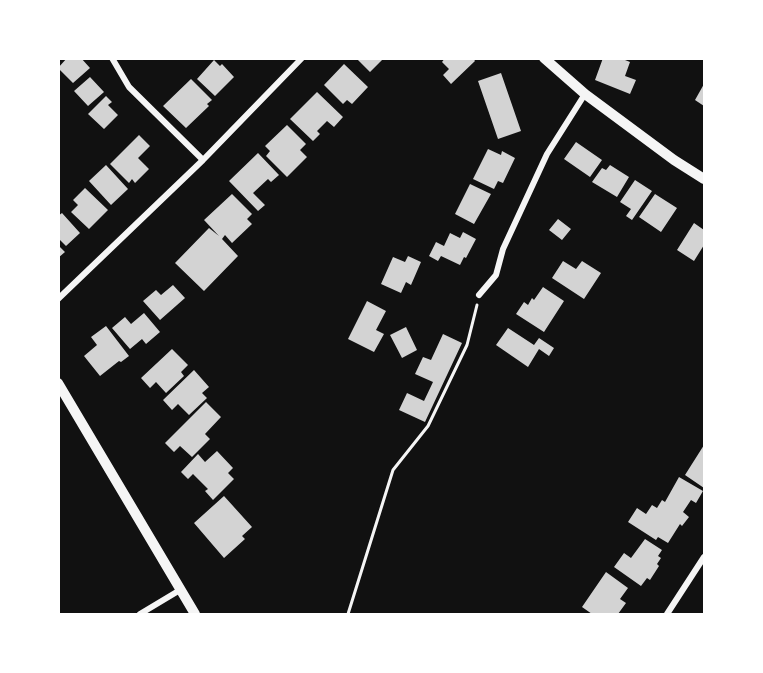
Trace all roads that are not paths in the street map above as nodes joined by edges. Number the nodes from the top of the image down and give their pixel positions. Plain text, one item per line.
1 (112, 58) edge
2 (302, 58) edge
3 (544, 58) edge
4 (585, 94) junction
5 (203, 160) junction
6 (705, 179) edge
7 (479, 294) road end
8 (58, 299) edge
9 (58, 383) edge
10 (705, 557) edge
11 (180, 590) junction
12 (140, 615) edge
13 (195, 615) edge
14 (667, 615) edge

1 - 5 street
2 - 5 street
3 - 4 street
4 - 6 street
4 - 7 street
5 - 8 street
9 - 11 street
10 - 14 street
11 - 12 street
11 - 13 street

